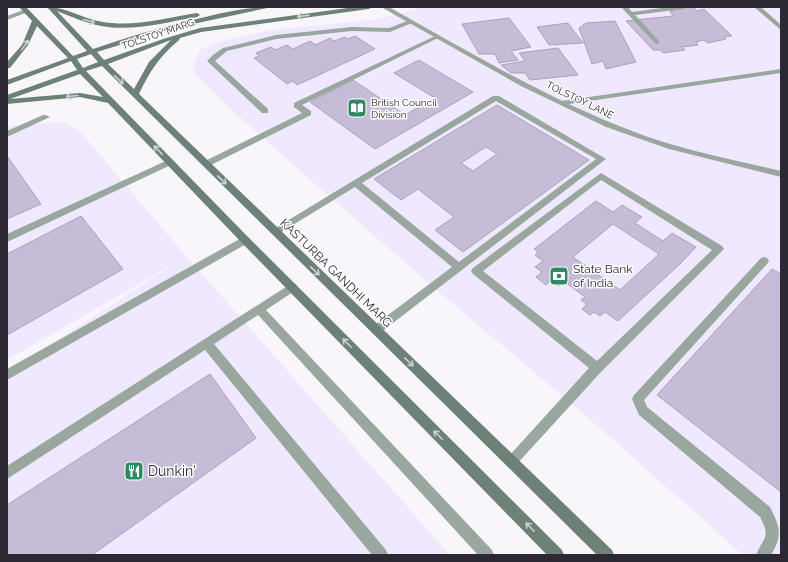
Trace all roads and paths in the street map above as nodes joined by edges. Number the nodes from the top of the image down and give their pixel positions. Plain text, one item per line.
1 (51, 7) edge
2 (244, 7) edge
3 (269, 7) edge
4 (369, 7) edge
5 (384, 7) edge
6 (624, 7) edge
7 (683, 7) edge
8 (757, 7) edge
9 (24, 9) edge
10 (631, 14) junction
11 (7, 18) edge
12 (35, 20) junction
13 (410, 22) junction
14 (781, 28) edge
15 (182, 35) junction
16 (437, 37) junction
17 (658, 42) dead end
18 (93, 51) junction
19 (72, 58) junction
20 (103, 64) junction
21 (7, 66) edge
22 (82, 71) junction
23 (781, 71) edge
24 (7, 83) edge
25 (135, 95) junction
26 (7, 98) edge
27 (111, 101) junction
28 (7, 102) edge
29 (562, 103) junction
30 (265, 111) dead end
31 (46, 117) dead end
32 (7, 134) edge
33 (170, 162) junction
34 (206, 164) junction
35 (781, 174) edge
36 (356, 183) junction
37 (275, 232) junction
38 (7, 238) edge
39 (245, 240) junction
40 (764, 261) dead end
41 (458, 266) junction
42 (292, 287) junction
43 (259, 309) junction
44 (376, 330) junction
45 (206, 343) junction
46 (597, 368) junction
47 (7, 375) edge
48 (511, 462) junction
49 (7, 473) edge
50 (484, 554) edge
51 (381, 555) edge
52 (557, 555) edge
53 (607, 555) edge
54 (763, 555) edge

1 -> 2 main road
1 - 18 main road, KASTURBA GANDHI MARG
3 - 18 main road, TOLSTOY MARG
4 -> 15 main road, TOLSTOY MARG
5 - 13 street, TOLSTOY LANE
6 - 10 street
7 - 10 street
8 - 14 street
9 - 11 street
9 - 12 main road
10 - 17 street
12 - 19 main road
21 -> 12 main road
13 - 16 street, TOLSTOY LANE
13 - 30 street
15 - 20 main road, TOLSTOY MARG
15 - 25 main road
16 - 29 street, TOLSTOY LANE
16 - 34 street
18 - 19 main road, TOLSTOY MARG
18 - 20 main road, KASTURBA GANDHI MARG
19 - 22 main road
19 - 24 main road, TOLSTOY MARG
20 - 22 main road, TOLSTOY MARG
20 -> 25 main road, KASTURBA GANDHI MARG
22 - 26 main road, TOLSTOY MARG
22 - 27 main road
23 - 29 street
25 - 34 main road, KASTURBA GANDHI MARG
27 -> 28 main road
33 -> 27 main road
29 - 35 street, TOLSTOY LANE
31 - 32 street
33 - 38 street
33 - 39 main road
34 -> 37 main road, KASTURBA GANDHI MARG
36 - 37 street
36 - 41 street
36 - 41 street
37 -> 44 main road, KASTURBA GANDHI MARG
39 - 42 main road
39 - 47 street
40 - 54 street
41 - 44 street
42 - 43 street
52 -> 42 main road
43 - 45 street
43 - 50 street
44 -> 48 main road, KASTURBA GANDHI MARG
45 - 49 street
45 - 51 street
46 - 46 street
46 - 48 street
48 - 53 main road, KASTURBA GANDHI MARG

